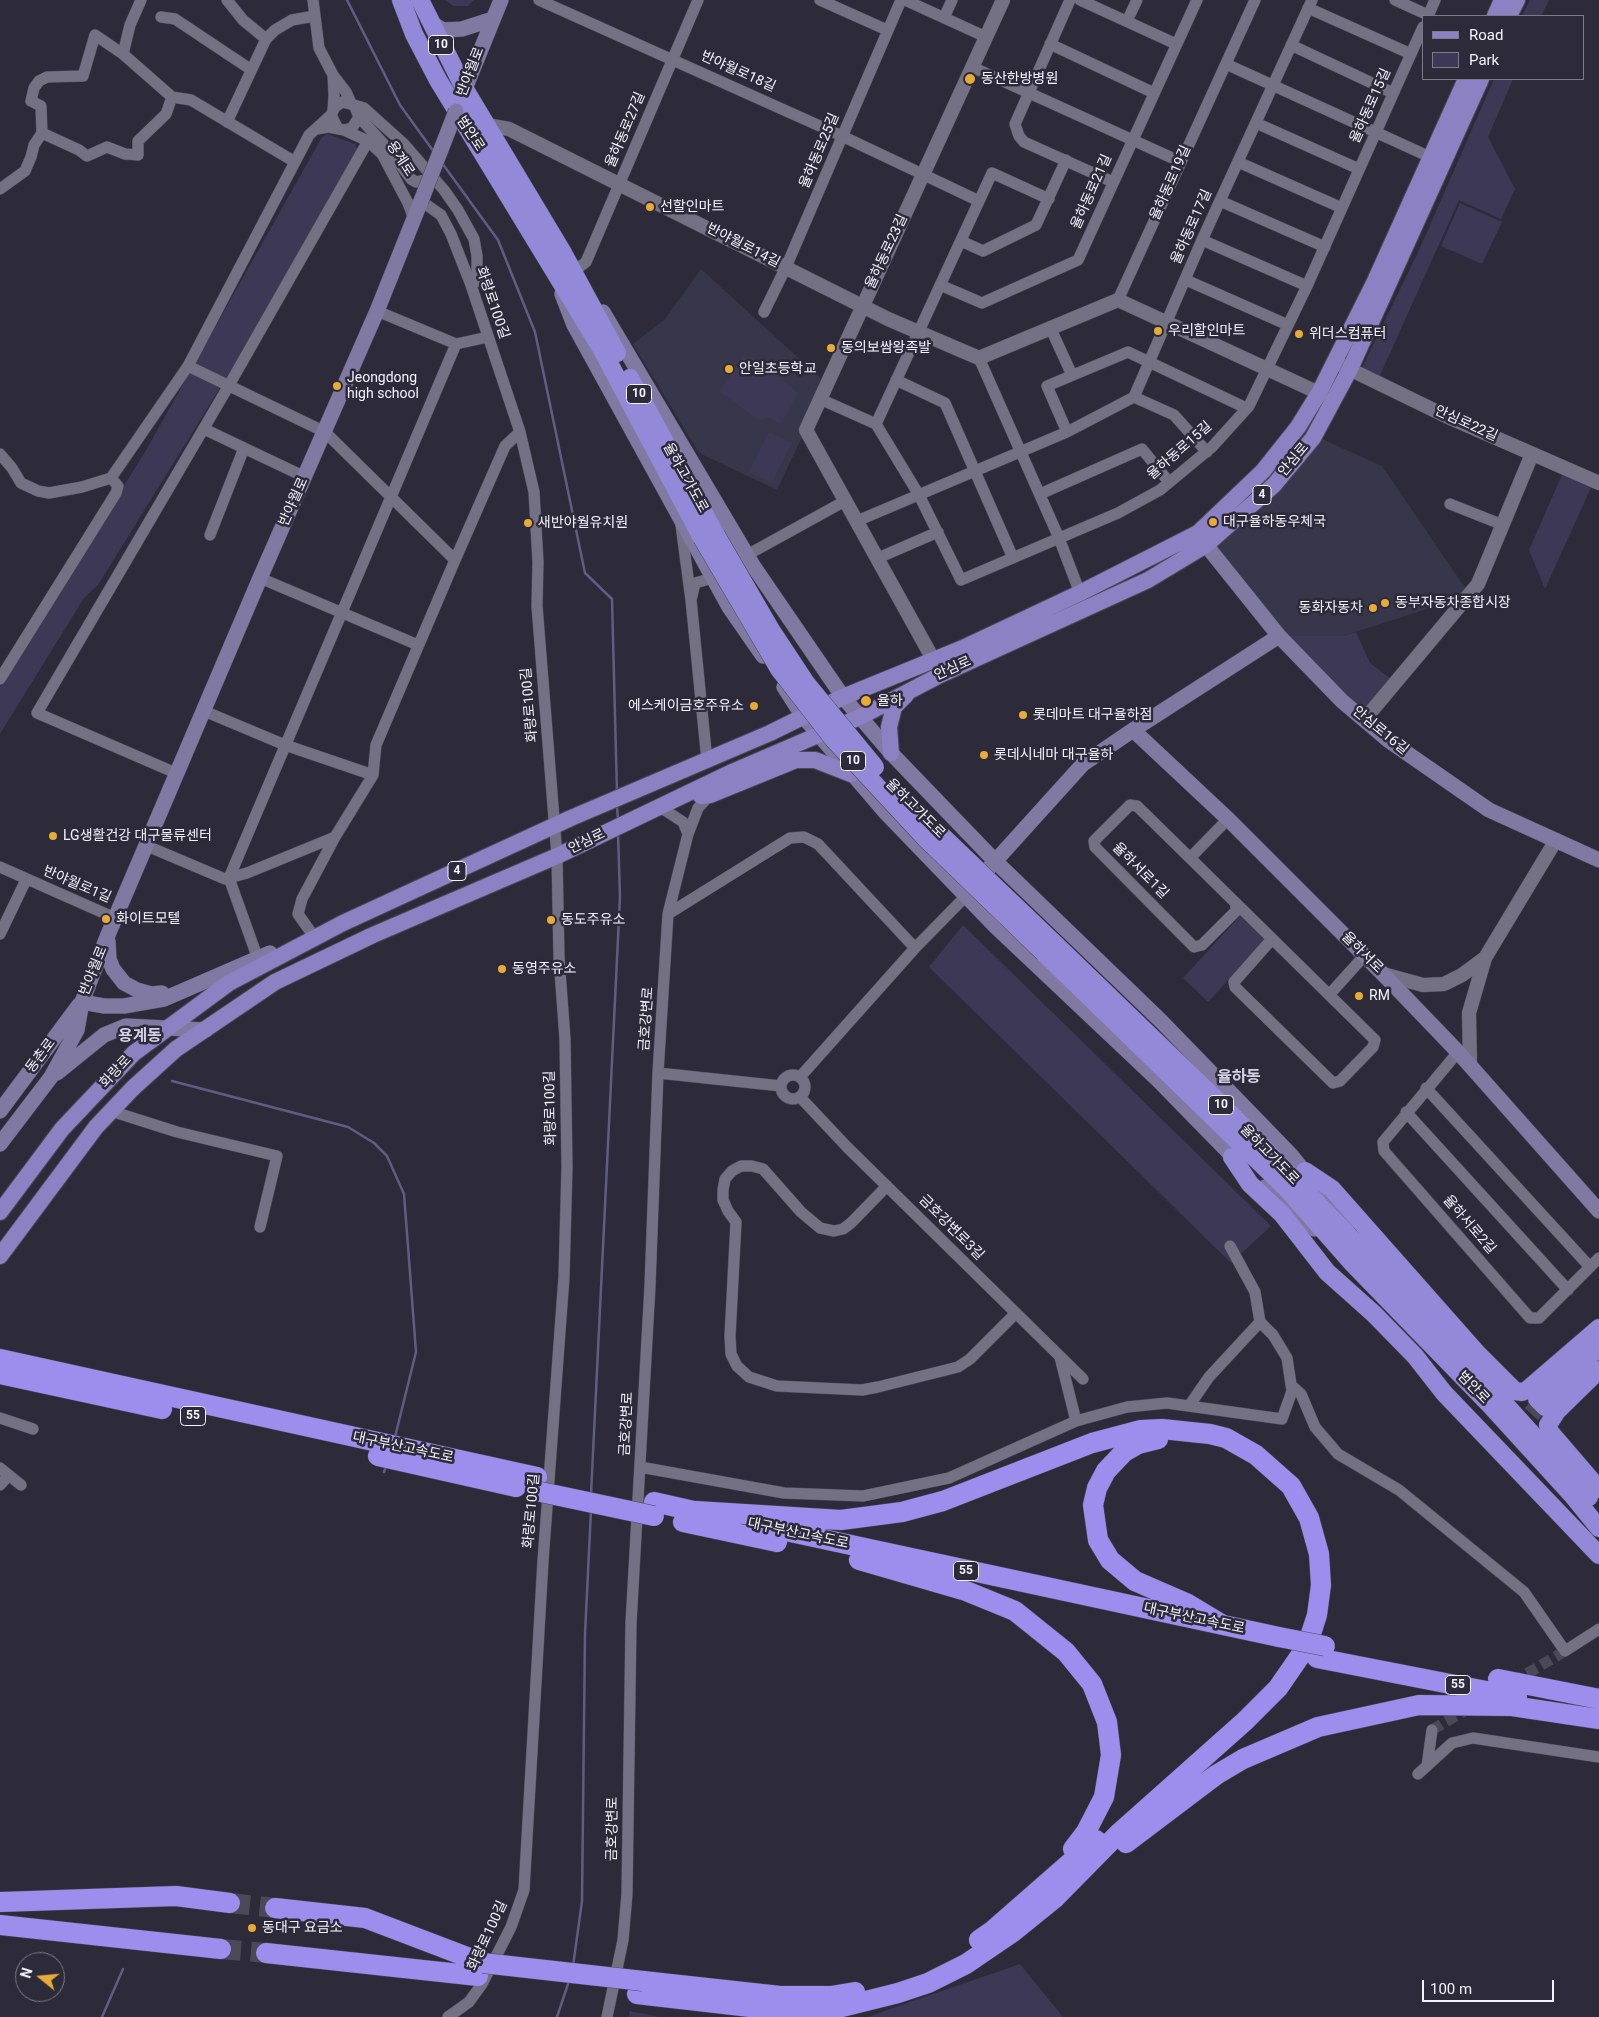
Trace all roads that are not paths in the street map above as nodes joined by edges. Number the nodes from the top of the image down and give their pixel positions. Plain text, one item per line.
1 (141, 0) edge
2 (228, 0) edge
3 (313, 0) edge
4 (401, 0) edge
5 (420, 0) edge
6 (501, 0) edge
7 (539, 0) edge
8 (698, 0) edge
9 (820, 0) edge
10 (903, 0) edge
11 (952, 0) edge
12 (1003, 0) edge
13 (1070, 0) edge
14 (1080, 0) edge
15 (1137, 0) edge
16 (1197, 0) edge
17 (1255, 0) edge
18 (1394, 0) edge
19 (1435, 0) edge
20 (1502, 0) edge
21 (1517, 0) edge
22 (1310, 4) edge
23 (1426, 15) edge
24 (1428, 15) edge
25 (1495, 15) edge
26 (1510, 15) edge
27 (315, 16) junction
28 (161, 17) dead end
29 (944, 18) junction
30 (493, 19) junction
31 (430, 22) junction
32 (1127, 22) junction
33 (887, 30) junction
34 (1422, 30) edge
35 (986, 37) junction
36 (266, 39) junction
37 (1050, 44) junction
38 (1176, 44) junction
39 (1291, 45) junction
40 (123, 54) junction
41 (1411, 54) junction
42 (672, 59) junction
43 (1226, 64) junction
44 (972, 67) junction
45 (250, 70) junction
46 (333, 75) junction
47 (1466, 80) edge
48 (1481, 80) edge
49 (1273, 86) junction
50 (464, 88) junction
51 (1028, 93) junction
52 (1154, 93) junction
53 (1393, 93) junction
54 (172, 97) junction
55 (352, 104) junction
56 (456, 111) junction
57 (332, 113) junction
58 (359, 117) junction
59 (227, 122) junction
60 (1256, 123) junction
61 (487, 125) junction
62 (340, 128) junction
63 (314, 129) junction
64 (1376, 132) junction
65 (42, 133) junction
66 (842, 136) junction
67 (1132, 140) junction
68 (368, 141) junction
69 (1430, 157) junction
70 (1066, 160) junction
71 (295, 162) junction
72 (1181, 162) junction
73 (1238, 162) junction
74 (1359, 169) junction
75 (923, 175) junction
76 (430, 179) junction
77 (1113, 182) junction
78 (619, 183) junction
79 (0, 189) edge
80 (1048, 199) junction
81 (421, 200) junction
82 (979, 201) junction
83 (1220, 201) junction
84 (1342, 208) junction
85 (414, 219) junction
86 (1202, 240) junction
87 (961, 241) junction
88 (1324, 247) junction
89 (556, 258) junction
90 (786, 267) junction
91 (577, 269) junction
92 (1186, 280) junction
93 (471, 285) junction
94 (940, 285) junction
95 (1307, 286) junction
96 (1118, 300) junction
97 (863, 306) junction
98 (377, 311) junction
99 (764, 312) dead end
100 (1167, 322) junction
101 (1288, 325) junction
102 (1050, 327) junction
103 (919, 332) junction
104 (488, 337) junction
105 (456, 344) junction
106 (979, 358) junction
107 (1149, 362) junction
108 (1335, 362) junction
109 (188, 366) junction
110 (1268, 369) junction
111 (1350, 369) junction
112 (1072, 375) junction
113 (896, 380) junction
114 (228, 387) junction
115 (1319, 393) junction
116 (1134, 397) junction
117 (820, 399) junction
118 (1246, 408) junction
119 (876, 424) junction
120 (204, 429) junction
121 (325, 432) junction
122 (520, 432) junction
123 (1067, 432) junction
124 (244, 448) junction
125 (1021, 451) junction
126 (1207, 452) junction
127 (0, 454) edge
128 (1532, 454) junction
129 (974, 471) junction
130 (305, 477) junction
131 (110, 478) junction
132 (1169, 482) junction
133 (1599, 484) edge
134 (1040, 494) junction
135 (919, 495) junction
136 (392, 496) junction
137 (846, 501) junction
138 (1450, 504) dead end
139 (680, 518) junction
140 (857, 522) junction
141 (1502, 525) junction
142 (938, 532) junction
143 (210, 534) dead end
144 (1060, 538) junction
145 (1206, 545) junction
146 (747, 555) junction
147 (878, 558) junction
148 (1013, 558) junction
149 (455, 560) junction
150 (260, 578) junction
151 (713, 578) junction
152 (1080, 593) junction
153 (691, 600) junction
154 (342, 614) junction
155 (1279, 636) junction
156 (418, 645) junction
157 (808, 648) junction
158 (933, 659) junction
159 (769, 665) junction
160 (0, 679) edge
161 (911, 689) junction
162 (843, 697) junction
163 (204, 711) junction
164 (802, 715) junction
165 (855, 720) junction
166 (1364, 720) junction
167 (1133, 730) junction
168 (820, 735) junction
169 (285, 745) junction
170 (891, 752) junction
171 (707, 761) junction
172 (904, 766) junction
173 (178, 774) junction
174 (851, 774) junction
175 (373, 775) junction
176 (710, 795) junction
177 (667, 804) junction
178 (1228, 819) junction
179 (555, 826) junction
180 (688, 834) junction
181 (335, 837) junction
182 (1556, 840) junction
183 (147, 846) junction
184 (557, 856) junction
185 (1190, 858) junction
186 (1599, 860) edge
187 (995, 861) junction
188 (0, 867) edge
189 (229, 878) junction
190 (26, 880) junction
191 (966, 896) junction
192 (1236, 903) junction
193 (668, 914) junction
194 (115, 918) junction
195 (343, 923) junction
196 (310, 931) junction
197 (0, 934) edge
198 (107, 937) junction
199 (1272, 939) junction
200 (1048, 947) junction
201 (915, 948) junction
202 (1365, 955) junction
203 (1485, 958) junction
204 (258, 959) junction
205 (1383, 974) junction
206 (188, 990) junction
207 (1329, 995) junction
208 (82, 1002) junction
209 (170, 1027) junction
210 (206, 1030) junction
211 (1458, 1052) junction
212 (1470, 1064) junction
213 (658, 1073) junction
214 (51, 1077) junction
215 (800, 1078) junction
216 (782, 1086) junction
217 (1426, 1088) junction
218 (800, 1097) junction
219 (0, 1111) edge
220 (111, 1111) junction
221 (1406, 1112) junction
222 (0, 1144) edge
223 (1232, 1157) junction
224 (1305, 1171) junction
225 (886, 1186) junction
226 (1599, 1211) edge
227 (0, 1212) edge
228 (260, 1227) dead end
229 (1230, 1246) dead end
230 (1342, 1252) junction
231 (0, 1256) edge
232 (1599, 1258) edge
233 (1590, 1267) junction
234 (1385, 1274) junction
235 (1568, 1290) junction
236 (1016, 1313) junction
237 (1260, 1322) junction
238 (1599, 1328) edge
239 (1599, 1347) edge
240 (1060, 1357) junction
241 (0, 1359) edge
242 (1599, 1370) edge
243 (16, 1372) edge
244 (1542, 1378) junction
245 (1083, 1380) dead end
246 (1292, 1386) junction
247 (1550, 1394) tunnel mouth
248 (1189, 1406) junction
249 (1556, 1411) junction
250 (0, 1418) edge
251 (1076, 1421) junction
252 (33, 1429) dead end
253 (1509, 1437) tunnel mouth
254 (1497, 1450) junction
255 (640, 1467) junction
256 (4, 1471) edge
257 (0, 1485) edge
258 (21, 1485) dead end
259 (1599, 1489) edge
260 (654, 1509) junction
261 (1599, 1510) edge
262 (696, 1511) junction
263 (1599, 1528) edge
264 (1599, 1555) edge
265 (848, 1557) junction
266 (1223, 1625) junction
267 (1599, 1629) edge
268 (1276, 1643) junction
269 (1321, 1652) junction
270 (1599, 1699) edge
271 (1599, 1712) edge
272 (1599, 1719) edge
273 (1432, 1730) dead end
274 (1599, 1757) edge
275 (1428, 1766) junction
276 (1418, 1774) dead end
277 (1028, 1898) junction
278 (1055, 1898) junction
279 (0, 1902) edge
280 (230, 1903) tunnel mouth
281 (275, 1908) tunnel mouth
282 (0, 1925) edge
283 (221, 1949) tunnel mouth
284 (266, 1953) tunnel mouth
285 (480, 1969) junction
286 (640, 1988) junction
287 (448, 2017) edge
288 (607, 2017) edge

1 - 40 street
2 - 36 street
3 - 27 street
4 - 56 highway, 범안로 / 10
5 - 31 highway, 범안로 / 10
6 - 30 main road, 반야월로
7 - 42 street, 반야월로18길
8 - 42 street, 율하동로27길
9 - 33 street
10 - 29 street
10 - 33 street, 율하동로25길
11 - 29 street
12 - 35 street, 율하동로23길
13 - 37 street
14 - 32 street
15 - 32 street
16 - 38 street, 율하동로21길
17 - 43 street, 율하동로19길
18 - 23 street
19 - 24 street
20 - 25 main road
21 - 26 main road
22 - 39 street, 율하동로17길
22 - 41 street
27 - 36 street
27 - 46 street
28 - 45 street
29 - 35 street
30 - 31 main road
30 - 50 main road, 반야월로
31 - 50 highway, 범안로 / 10
32 - 38 street
33 - 66 street, 율하동로25길
34 - 41 street, 율하동로15길
35 - 44 street, 율하동로23길
36 - 45 street
37 - 51 street
37 - 52 street
38 - 52 street, 율하동로21길
39 - 49 street, 율하동로17길
39 - 53 street
40 - 54 street
40 - 65 street
41 - 53 street, 율하동로15길
42 - 66 street, 반야월로18길
42 - 78 street, 율하동로27길
43 - 49 street
43 - 72 street, 율하동로19길
44 - 51 street
44 - 75 street, 율하동로23길
45 - 59 street
46 - 55 street
46 - 57 street
47 - 69 main road, 안심로 / 4
48 - 111 main road, 안심로 / 4
49 - 60 street, 율하동로17길
49 - 64 street
50 - 56 main road, 반야월로
50 - 61 highway, 범안로 / 10
51 - 67 street
51 - 70 street
52 - 67 street, 율하동로21길
53 - 64 street, 율하동로15길
54 - 59 street
54 - 65 street
55 - 57 street
55 - 58 street
55 - 93 street
56 - 76 main road, 반야월로, bridge
56 - 89 highway, 범안로 / 10
57 - 62 street
57 - 63 street
58 - 62 street
58 - 76 street, 용계로
59 - 71 street
60 - 73 street, 율하동로17길
60 - 74 street
61 - 78 street, 반야월로14길
61 - 89 highway, 범안로 / 10
62 - 63 street
62 - 68 street, 용계로
63 - 71 street
64 - 69 street
64 - 74 street, 율하동로15길
65 - 79 street
66 - 75 street, 반야월로18길
66 - 90 street, 율하동로25길
67 - 72 street
67 - 77 street, 율하동로21길
68 - 85 street, 용계로
68 - 114 street
69 - 108 main road, 안심로 / 4
70 - 77 street
70 - 80 street
71 - 109 street
72 - 96 street, 율하동로19길
73 - 83 street, 율하동로17길
73 - 84 street
74 - 84 street, 율하동로15길
75 - 82 street, 반야월로18길
75 - 97 street, 율하동로23길
76 - 81 main road, 반야월로, bridge
77 - 94 street, 율하동로21길
78 - 90 street, 반야월로14길
78 - 91 street, 율하동로27길
80 - 82 street
80 - 87 street
81 - 85 main road, 반야월로
81 - 93 street, 화랑로100길
82 - 87 street
83 - 86 street, 율하동로17길
83 - 88 street
84 - 88 street, 율하동로15길
85 - 98 main road, 반야월로
86 - 92 street, 율하동로17길
86 - 95 street
87 - 94 street
88 - 95 street, 율하동로15길
89 - 91 main road
89 - 139 main road
89 - 200 highway, 율하고가도로 / 10, bridge
90 - 97 street, 반야월로14길
90 - 99 street, 율하동로25길
91 - 146 main road
92 - 100 street, 율하동로17길
92 - 101 street
93 - 104 street, 화랑로100길
94 - 103 street
95 - 101 street, 율하동로15길
96 - 100 street
96 - 102 street
97 - 103 street
97 - 117 street, 율하동로23길
98 - 105 street
98 - 121 main road, 반야월로
100 - 107 street, 율하동로17길
100 - 110 street
101 - 110 street, 율하동로15길
102 - 106 street
102 - 112 street
103 - 106 street
103 - 113 street
104 - 105 street
104 - 122 street, 화랑로100길
105 - 136 street
106 - 125 street
107 - 112 street
107 - 116 street, 율하동로17길
107 - 118 street
108 - 111 street, 안심로22길
108 - 115 main road, 안심로 / 4
109 - 114 street
109 - 131 street
110 - 115 street
110 - 118 street, 율하동로15길
111 - 128 street, 안심로22길
111 - 145 main road, 안심로 / 4
112 - 123 street
113 - 119 street
113 - 129 street
114 - 120 street
114 - 121 street
115 - 152 main road, 안심로 / 4
116 - 123 street
116 - 126 street
117 - 119 street
117 - 137 street, 율하동로23길
118 - 126 street, 율하동로15길
119 - 135 street
120 - 124 street
120 - 173 street
121 - 130 main road, 반야월로
121 - 136 street
122 - 149 street
122 - 179 street, 화랑로100길
123 - 125 street
124 - 130 street
124 - 143 street
125 - 129 street
125 - 134 street
126 - 132 street, 율하동로15길
127 - 131 street
128 - 133 street, 안심로22길
128 - 141 street
129 - 135 street
129 - 148 street
130 - 150 main road, 반야월로
131 - 160 street
132 - 134 street
132 - 144 street, 율하동로15길
134 - 144 street
135 - 140 street
135 - 142 street
136 - 149 street
136 - 154 street
137 - 140 street, 율하동로23길
137 - 146 street
138 - 141 street
139 - 151 main road
139 - 153 street
140 - 147 street, 율하동로23길
141 - 166 street
142 - 147 street
142 - 148 street, 율하동로15길
144 - 148 street, 율하동로15길
144 - 152 street
145 - 155 main road, 안심로16길
145 - 161 main road, 안심로 / 4
146 - 157 main road
147 - 158 street, 율하동로23길
149 - 156 street
150 - 154 street
150 - 163 main road, 반야월로
151 - 153 street
151 - 159 main road
152 - 158 main road, 안심로 / 4
153 - 171 street
154 - 156 street
154 - 169 street
155 - 166 main road, 안심로16길
155 - 167 main road
156 - 175 street
157 - 159 main road
157 - 162 main road
158 - 162 main road, 안심로 / 4
159 - 164 main road
161 - 165 main road, 안심로 / 4
161 - 170 main road
162 - 164 main road, 안심로 / 4
162 - 165 main road
163 - 169 street
163 - 173 main road, 반야월로
164 - 168 main road
164 - 171 main road, 안심로 / 4
165 - 168 main road, 안심로
165 - 170 main road
166 - 182 main road, 안심로16길
167 - 178 main road, 율하서로
167 - 187 main road
168 - 174 main road
168 - 177 main road, 안심로
169 - 175 street
169 - 189 street
170 - 172 main road
171 - 179 main road, 안심로 / 4
172 - 174 main road
172 - 187 main road
173 - 183 main road, 반야월로
174 - 176 main road
174 - 191 main road
175 - 181 street
176 - 177 main road
176 - 180 street, 금호강변로
177 - 180 street
177 - 184 main road, 안심로
178 - 185 street
178 - 202 main road, 율하서로
179 - 184 street, 화랑로100길
179 - 195 main road, 안심로 / 4
180 - 193 street, 금호강변로
181 - 189 street
181 - 196 street
182 - 186 main road, 안심로16길
182 - 203 street
183 - 189 street
183 - 194 main road, 반야월로
184 - 210 main road, 안심로
184 - 287 street, 화랑로100길
185 - 192 street, 율하서로1길
185 - 192 street, 율하서로1길
187 - 191 main road
187 - 224 main road
188 - 190 street, 반야월로1길
189 - 204 street
190 - 194 street, 반야월로1길
190 - 197 street, 반야월로1길
191 - 201 street
191 - 223 main road
192 - 199 street, 율하서로1길
193 - 201 street
193 - 213 street, 금호강변로
194 - 198 main road, 반야월로
195 - 196 main road
195 - 209 main road, 화랑로 / 4
196 - 204 main road
198 - 206 main road
198 - 208 main road, 반야월로
199 - 207 street, 율하서로1길
199 - 207 street, 율하서로1길
200 - 230 highway, 율하고가도로 / 10
200 - 234 highway, 율하고가도로 / 10
201 - 215 street
202 - 205 main road, 율하서로
202 - 207 street
203 - 205 street
203 - 212 street
204 - 206 main road
205 - 211 main road, 율하서로
206 - 208 main road
208 - 214 main road
208 - 219 main road, 동촌로
209 - 210 main road
209 - 214 main road
209 - 227 main road, 화랑로 / 4
210 - 220 main road, 화랑로
211 - 212 main road, 율하서로
211 - 217 street, 율하서로2길
212 - 226 main road, 율하서로
213 - 216 street
213 - 255 street, 금호강변로
214 - 222 main road
215 - 216 street
215 - 218 street
216 - 218 street
217 - 221 street, 율하서로2길
217 - 233 street
218 - 225 street, 금호강변로3길
220 - 228 street
220 - 231 main road, 화랑로
221 - 235 street, 율하서로2길
221 - 235 street, 율하서로2길
223 - 230 main road
223 - 254 highway
224 - 234 main road
224 - 244 highway
225 - 236 street, 금호강변로3길
225 - 236 street
229 - 237 street
230 - 263 highway, 범안로 / 10
232 - 233 street, 율하서로2길
233 - 235 street, 율하서로2길
234 - 261 highway, 범안로 / 10
236 - 240 street, 금호강변로3길
237 - 246 street
237 - 248 street
238 - 244 highway
239 - 247 highway
240 - 245 street, 금호강변로3길
240 - 251 street
241 - 243 highway, 대구부산고속도로 / 55
242 - 249 highway
243 - 260 highway, 대구부산고속도로 / 55, bridge
244 - 249 highway
246 - 248 street
246 - 267 street
248 - 251 street
249 - 259 highway
250 - 252 street
251 - 255 street
253 - 254 highway
254 - 264 highway
255 - 288 street, 금호강변로
256 - 257 street
256 - 258 street
260 - 262 highway, 대구부산고속도로 / 55
260 - 265 highway, 대구부산고속도로 / 55
262 - 266 highway, 대구부산고속도로 / 55
262 - 278 highway
265 - 268 highway, 대구부산고속도로 / 55
265 - 277 highway
266 - 268 highway, 대구부산고속도로 / 55
266 - 277 highway
268 - 269 highway, 대구부산고속도로 / 55, bridge
269 - 270 highway, 대구부산고속도로 / 55
269 - 271 highway, 대구부산고속도로 / 55
272 - 278 highway
273 - 275 street
274 - 275 street
275 - 276 street
277 - 286 highway
278 - 286 highway
279 - 280 highway
281 - 285 highway
282 - 283 highway
284 - 285 highway
285 - 286 highway, bridge

